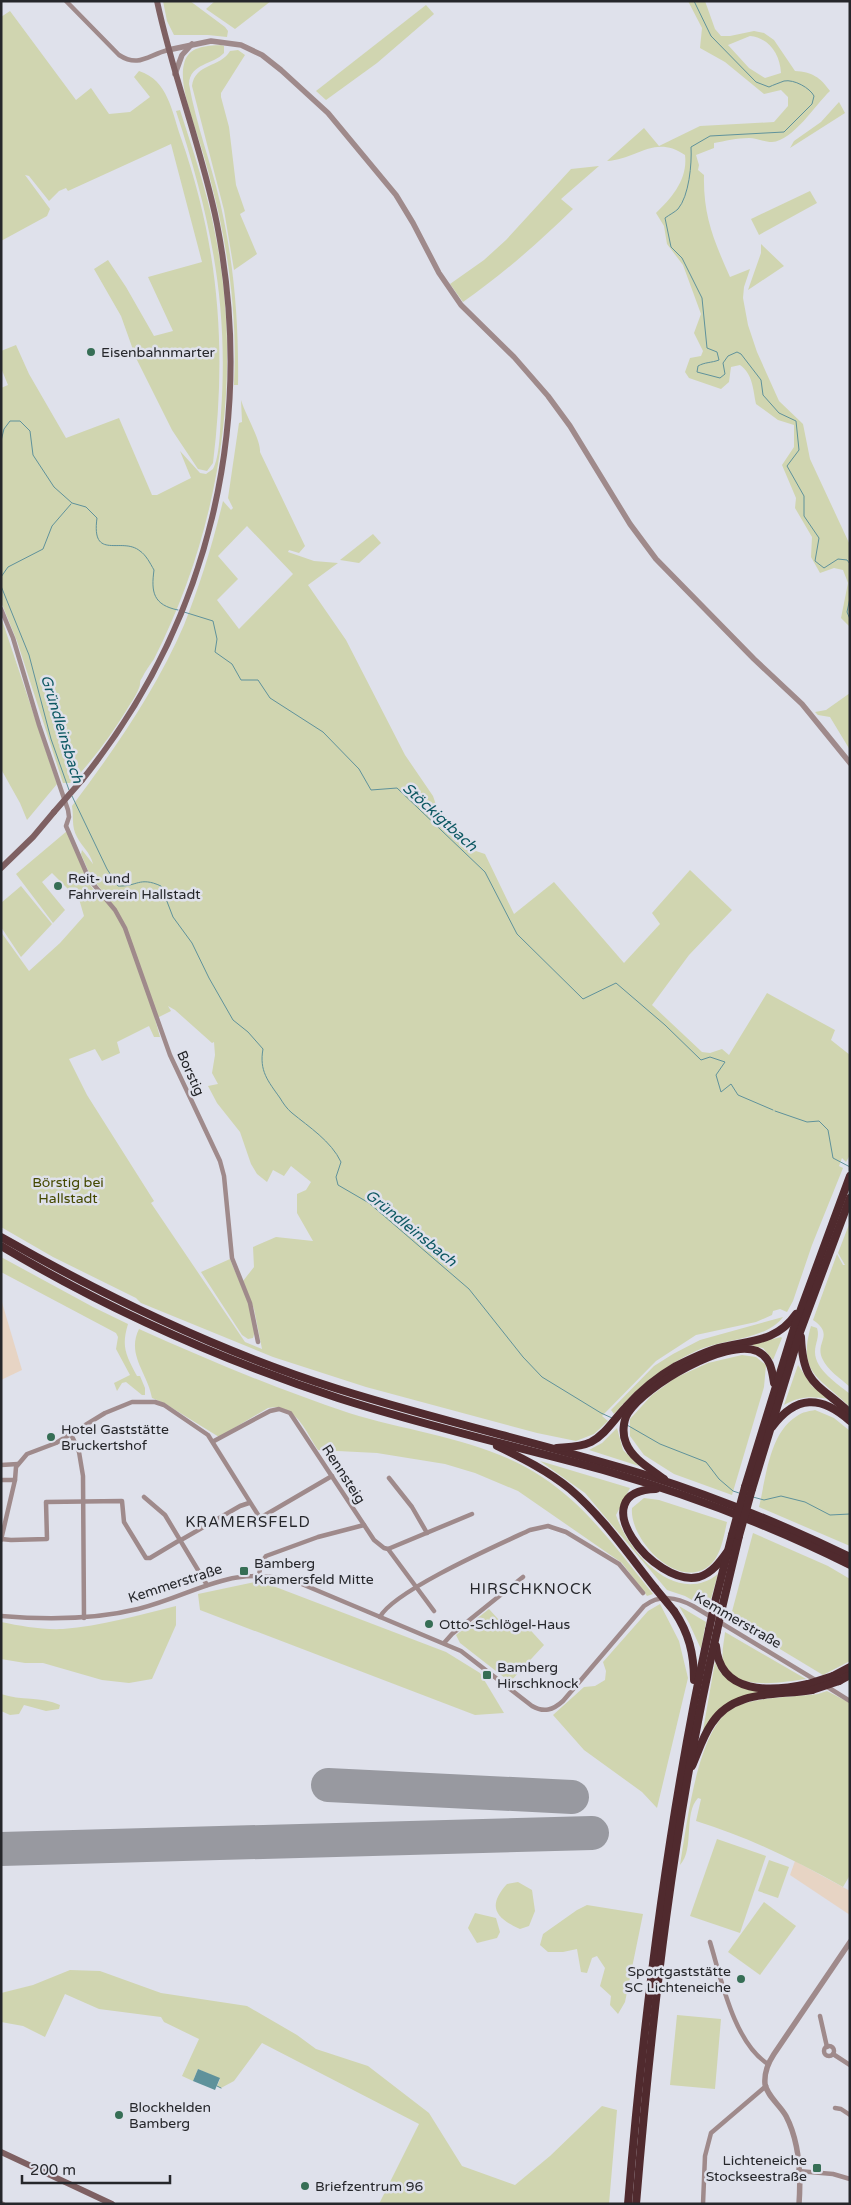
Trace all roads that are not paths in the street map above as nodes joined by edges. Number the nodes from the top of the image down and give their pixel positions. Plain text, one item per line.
1 (66, 1) edge
2 (156, 1) edge
3 (192, 44) junction
4 (168, 50) junction
5 (175, 76) junction
6 (1, 609) edge
7 (850, 763) edge
8 (45, 822) junction
9 (1, 863) edge
10 (1, 868) edge
11 (850, 1176) edge
12 (850, 1198) edge
13 (830, 1236) junction
14 (1, 1237) edge
15 (1, 1246) edge
16 (803, 1306) junction
17 (795, 1329) junction
18 (258, 1342) dead end
19 (774, 1386) junction
20 (850, 1413) edge
21 (622, 1417) junction
22 (850, 1421) edge
23 (769, 1431) junction
24 (71, 1434) junction
25 (479, 1438) junction
26 (214, 1441) junction
27 (551, 1448) junction
28 (18, 1464) junction
29 (1, 1465) edge
30 (332, 1476) junction
31 (389, 1478) dead end
32 (1, 1480) edge
33 (15, 1480) junction
34 (672, 1484) junction
35 (661, 1488) junction
36 (748, 1488) junction
37 (144, 1497) dead end
38 (83, 1501) junction
39 (249, 1503) junction
40 (472, 1514) dead end
41 (364, 1525) junction
42 (427, 1533) junction
43 (736, 1536) junction
44 (1, 1539) edge
45 (180, 1540) junction
46 (388, 1549) junction
47 (727, 1552) junction
48 (850, 1557) edge
49 (850, 1567) edge
50 (258, 1575) junction
51 (523, 1577) dead end
52 (207, 1585) junction
53 (416, 1589) junction
54 (643, 1593) dead end
55 (718, 1607) junction
56 (434, 1611) dead end
57 (1, 1616) edge
58 (380, 1617) junction
59 (84, 1618) junction
60 (714, 1633) junction
61 (444, 1643) junction
62 (850, 1667) edge
63 (850, 1675) edge
64 (836, 1679) junction
65 (810, 1687) junction
66 (694, 1695) junction
67 (850, 1701) edge
68 (688, 1777) junction
69 (710, 1942) dead end
70 (850, 1942) edge
71 (820, 2016) dead end
72 (768, 2064) junction
73 (850, 2065) edge
74 (766, 2086) junction
75 (835, 2108) dead end
76 (850, 2115) edge
77 (1, 2152) edge
78 (798, 2171) junction
79 (849, 2177) edge
80 (112, 2204) edge
81 (628, 2204) edge
82 (636, 2204) edge
83 (703, 2204) edge
84 (799, 2204) edge

1 - 4 street
2 - 4 main road
3 - 4 street
3 - 5 street
3 - 7 street
4 - 5 main road
5 - 8 main road, bridge
6 - 18 street, Borstig
8 - 9 main road
8 - 10 main road
11 - 13 highway
12 - 13 highway
13 - 16 highway
14 - 27 highway
15 - 25 highway
16 - 17 highway
16 - 17 highway
17 - 19 highway
17 - 20 highway
17 - 21 highway
17 - 23 highway
19 - 21 highway
19 - 36 highway
21 - 27 highway
21 - 34 highway
22 - 23 highway
23 - 36 highway
24 - 26 street
24 - 28 street
24 - 38 street
25 - 35 highway
25 - 66 highway, bridge
26 - 30 street, Rennsteig
26 - 39 street
27 - 34 highway
28 - 29 street
28 - 33 street
30 - 39 street
30 - 41 street, Rennsteig
31 - 42 street
32 - 33 street
33 - 44 street
34 - 48 highway
35 - 47 highway
35 - 49 highway
36 - 43 highway, bridge
37 - 45 street
38 - 44 street
38 - 45 street
38 - 59 street
39 - 45 street
40 - 42 street
41 - 46 street, Rennsteig
41 - 50 street
42 - 46 street
43 - 47 highway
43 - 55 highway
45 - 52 street
46 - 53 street, Rennsteig
47 - 55 highway
50 - 52 street, Kemmerstraße
50 - 58 street, Kemmerstraße
51 - 61 street
52 - 59 street, Kemmerstraße
53 - 54 street
53 - 56 street, Rennsteig
53 - 58 street
55 - 60 highway, bridge
57 - 59 street, Kemmerstraße
58 - 61 street, Kemmerstraße
60 - 65 highway
60 - 66 highway
60 - 68 highway
61 - 67 street, Kemmerstraße
62 - 64 highway
63 - 64 highway
64 - 65 highway, bridge
65 - 68 highway
66 - 81 highway
68 - 82 highway
69 - 72 street
70 - 72 street
71 - 73 street
72 - 74 street
74 - 78 street
74 - 83 street
75 - 76 street
77 - 80 main road
78 - 79 street
78 - 84 street

